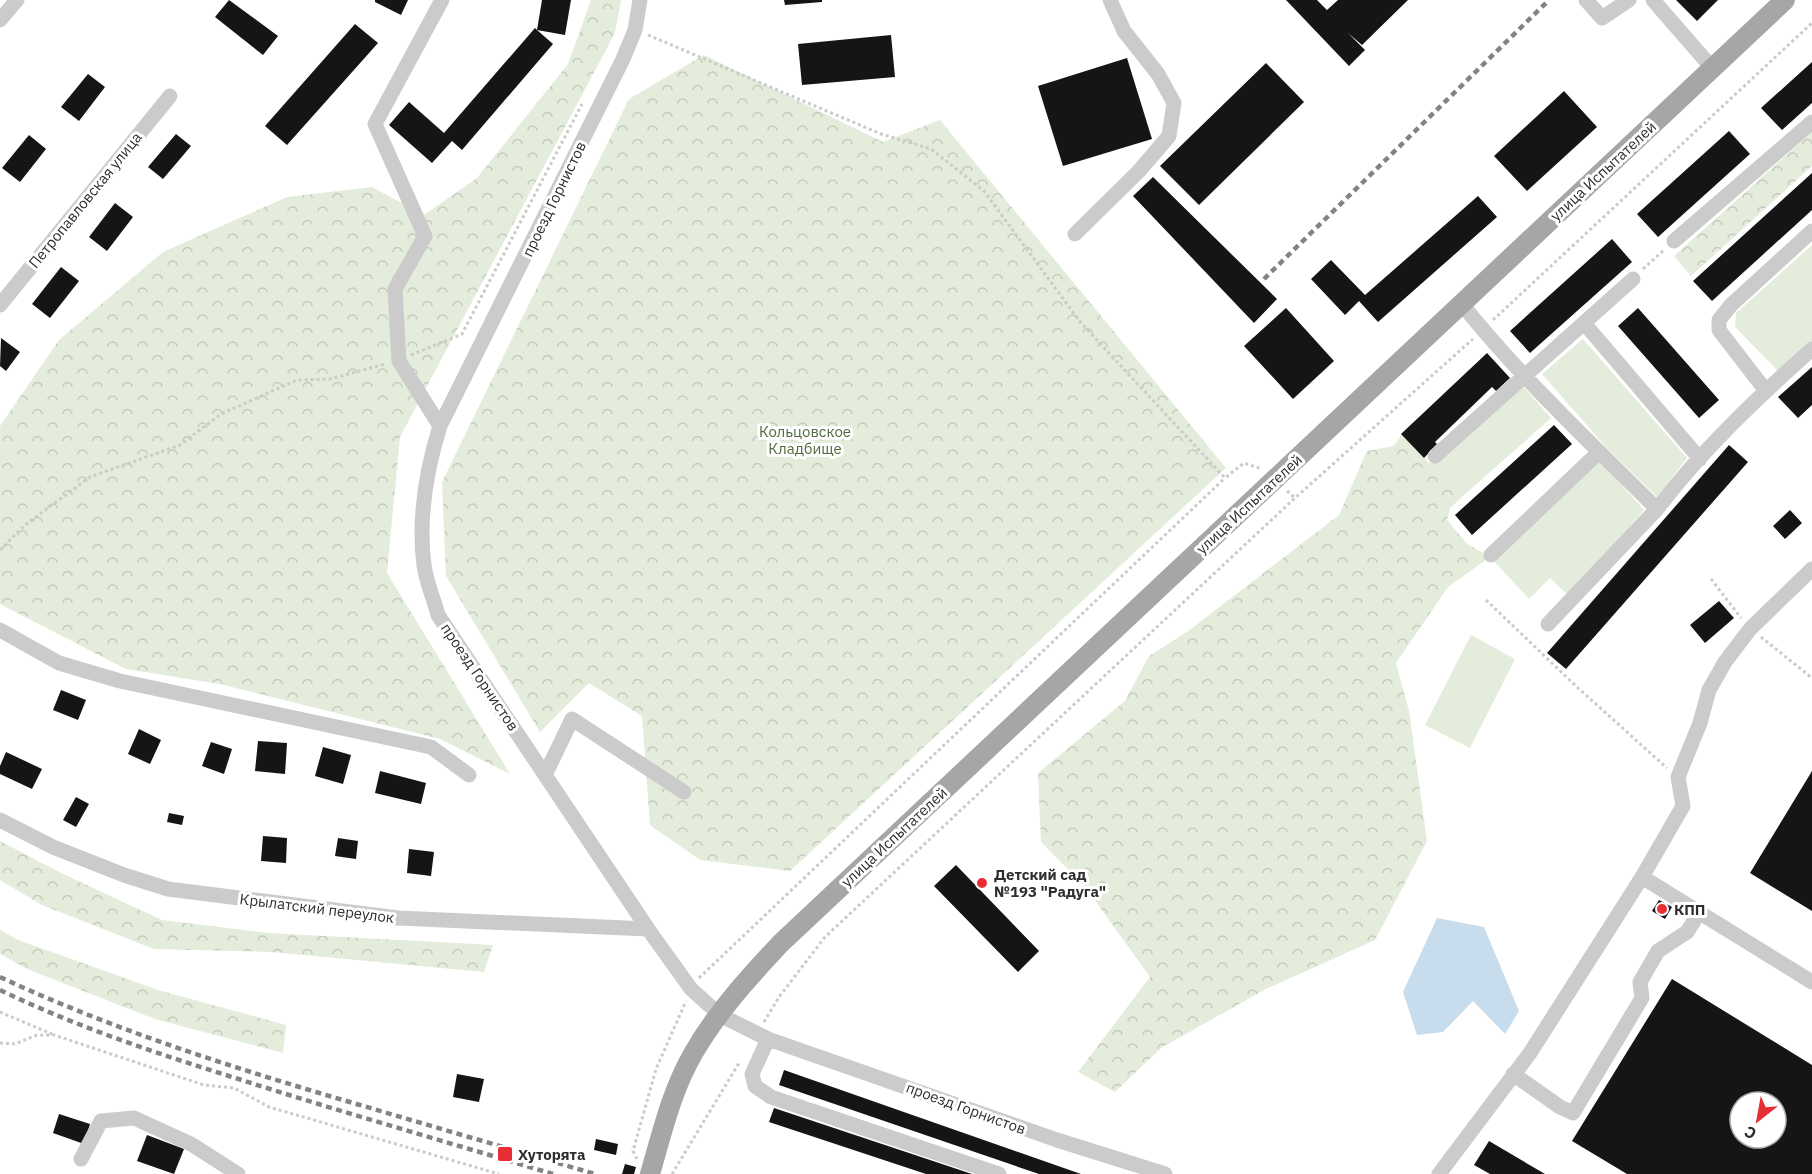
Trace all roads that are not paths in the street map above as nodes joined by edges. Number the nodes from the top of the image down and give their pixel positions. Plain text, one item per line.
1 (17, 0) edge
2 (442, 0) edge
3 (640, 0) edge
4 (1110, 0) edge
5 (1586, 0) edge
6 (1629, 0) edge
7 (1653, 0) edge
8 (1785, 0) edge
9 (0, 20) edge
10 (1713, 69) junction
11 (170, 96) dead end
12 (1812, 122) edge
13 (1812, 231) edge
14 (1075, 234) dead end
15 (1674, 241) road end
16 (1633, 279) road end
17 (1461, 303) junction
18 (0, 305) edge
19 (1584, 323) junction
20 (1812, 349) edge
21 (1526, 376) junction
22 (1766, 391) junction
23 (440, 426) junction
24 (1599, 452) junction
25 (1435, 456) dead end
26 (1700, 459) junction
27 (1657, 509) junction
28 (1491, 555) dead end
29 (1812, 568) edge
30 (1548, 624) dead end
31 (0, 630) edge
32 (469, 775) dead end
33 (545, 775) junction
34 (684, 792) dead end
35 (0, 820) edge
36 (1642, 877) junction
37 (1699, 913) junction
38 (648, 929) junction
39 (1812, 982) edge
40 (720, 1015) junction
41 (763, 1036) junction
42 (1513, 1074) junction
43 (81, 1159) dead end
44 (645, 1169) edge
45 (238, 1174) edge
46 (999, 1174) edge
47 (1165, 1174) edge
48 (1439, 1174) edge

1 - 9 street
2 - 23 street
3 - 23 street, проезд Горнистов
4 - 14 street
5 - 6 street
7 - 10 street
8 - 10 main road, улица Испытателей
10 - 17 main road, улица Испытателей
11 - 18 street, Петропавловская улица
12 - 15 street
13 - 22 street
16 - 19 street
17 - 21 street
17 - 40 main road, улица Испытателей
19 - 21 street
19 - 26 street
20 - 22 street
21 - 24 street
21 - 25 street
22 - 26 street
23 - 33 street, проезд Горнистов
24 - 27 street
24 - 28 street
26 - 27 street
27 - 30 street
29 - 36 street
31 - 32 street
33 - 34 street
33 - 38 street, проезд Горнистов
35 - 38 street, Крылатский переулок
36 - 37 street
36 - 42 street
37 - 39 street
37 - 42 street
38 - 40 street, проезд Горнистов
40 - 41 street, проезд Горнистов
40 - 44 main road, улица Испытателей
41 - 46 street
41 - 47 street, проезд Горнистов
42 - 48 street
43 - 45 street

